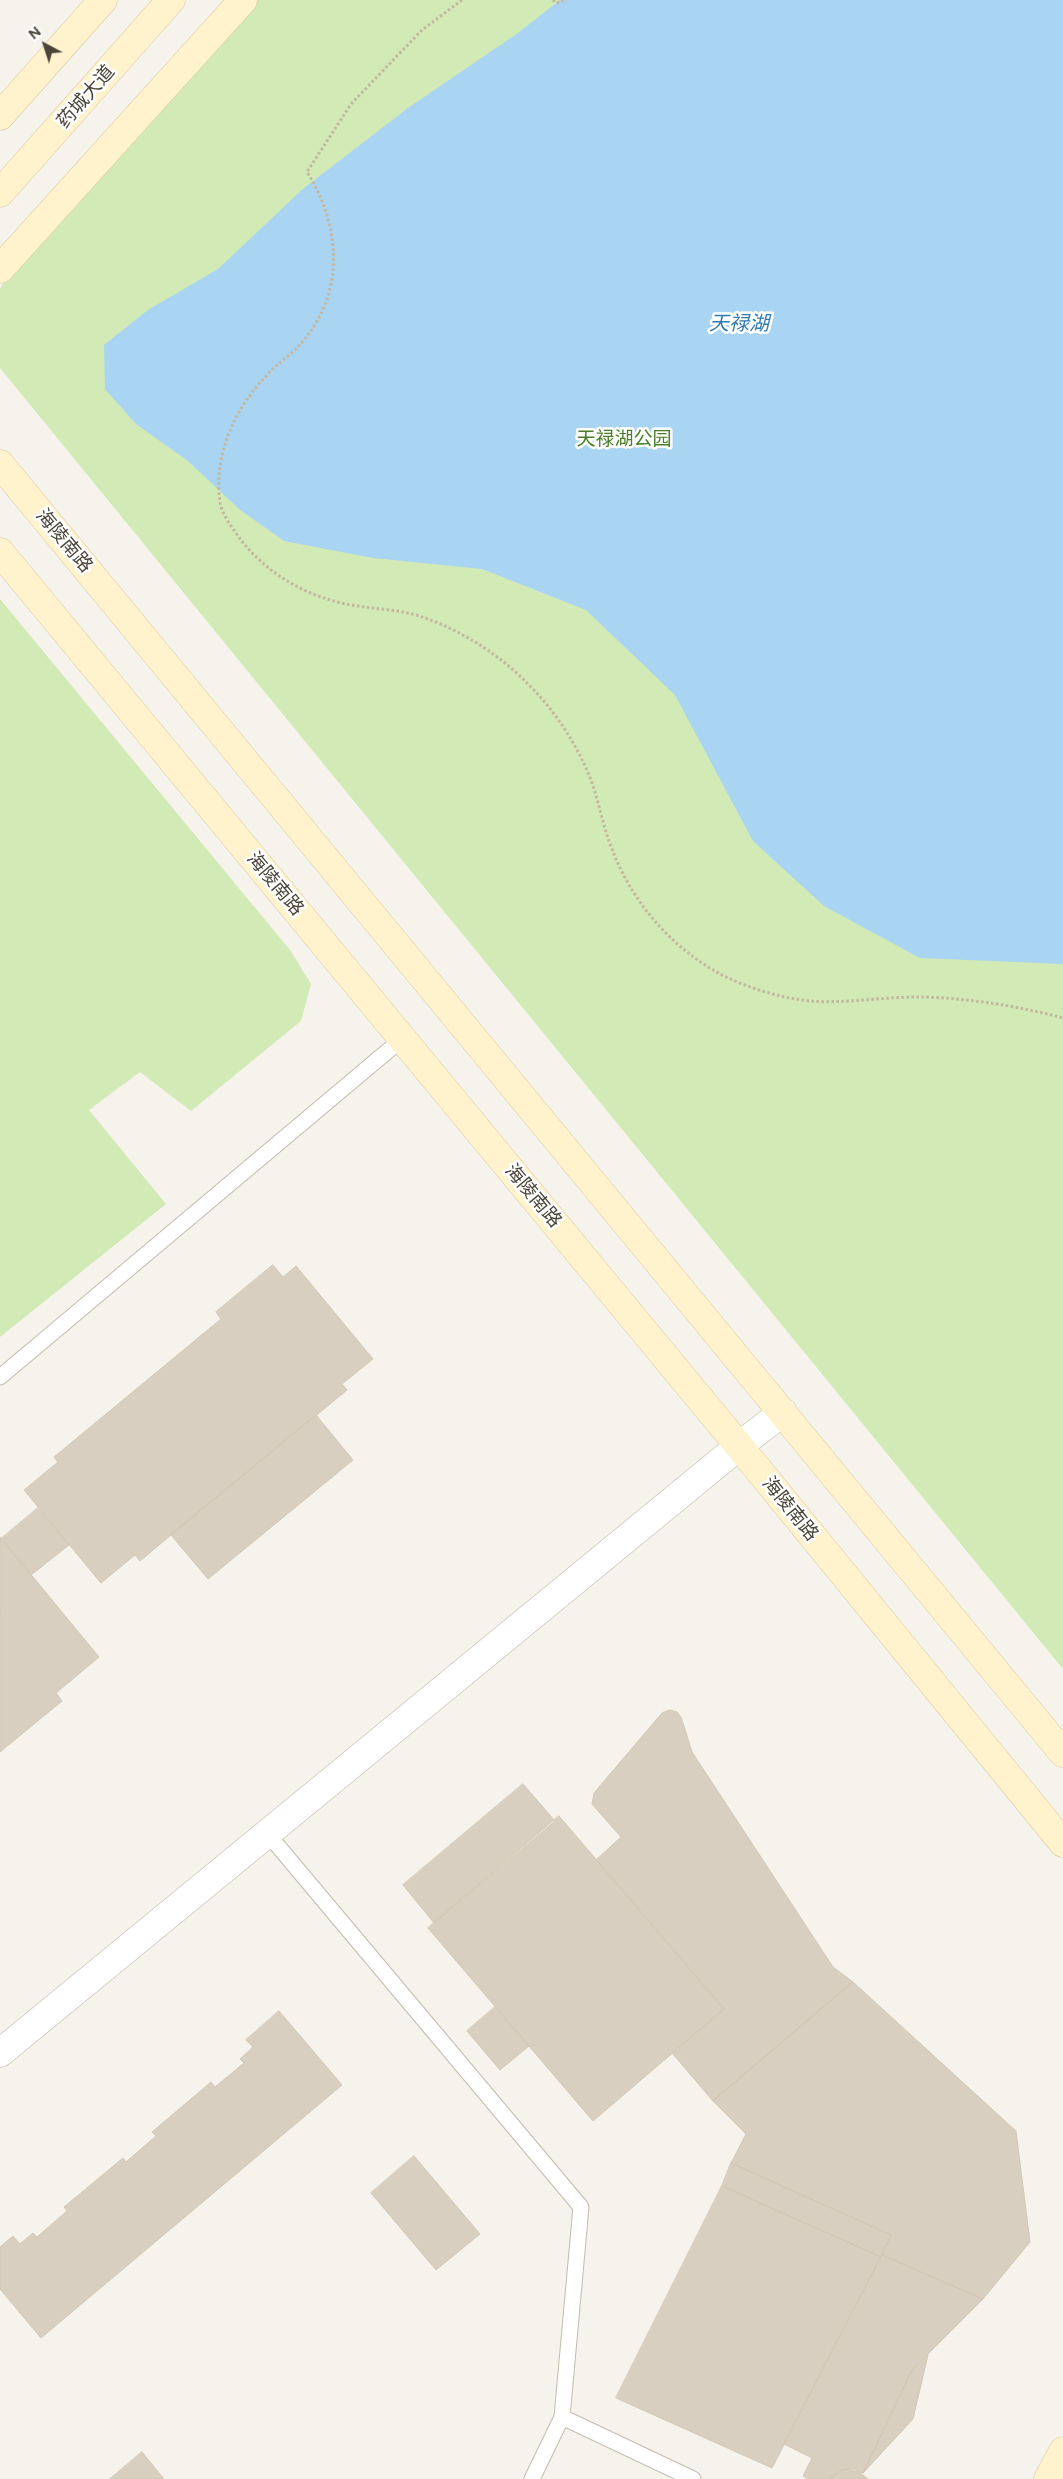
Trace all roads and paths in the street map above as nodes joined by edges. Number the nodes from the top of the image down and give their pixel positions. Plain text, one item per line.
1 (103, 0) edge
2 (171, 0) edge
3 (243, 0) edge
4 (462, 0) edge
5 (567, 0) edge
6 (554, 2) edge
7 (0, 116) edge
8 (0, 193) edge
9 (0, 269) edge
10 (0, 464) edge
11 (0, 552) edge
12 (1063, 1018) edge
13 (402, 1038) junction
14 (0, 1377) edge
15 (782, 1412) junction
16 (738, 1446) junction
17 (1063, 1753) edge
18 (267, 1833) junction
19 (1063, 1843) edge
20 (0, 2053) edge
21 (562, 2417) junction
22 (1063, 2451) edge
23 (532, 2479) edge
24 (693, 2479) edge
25 (1048, 2479) edge

1 - 7 main road
2 - 8 main road, 药城大道
3 - 9 main road
4 - 12 path
5 - 6 path
10 - 15 main road, 海陵南路
11 - 13 main road, 海陵南路
13 - 14 lane
13 - 16 main road, 海陵南路
15 - 16 street
15 - 17 main road, 海陵南路
16 - 18 street
16 - 19 main road, 海陵南路
18 - 20 street
18 - 21 lane
21 - 23 lane
21 - 24 lane
22 - 25 main road

